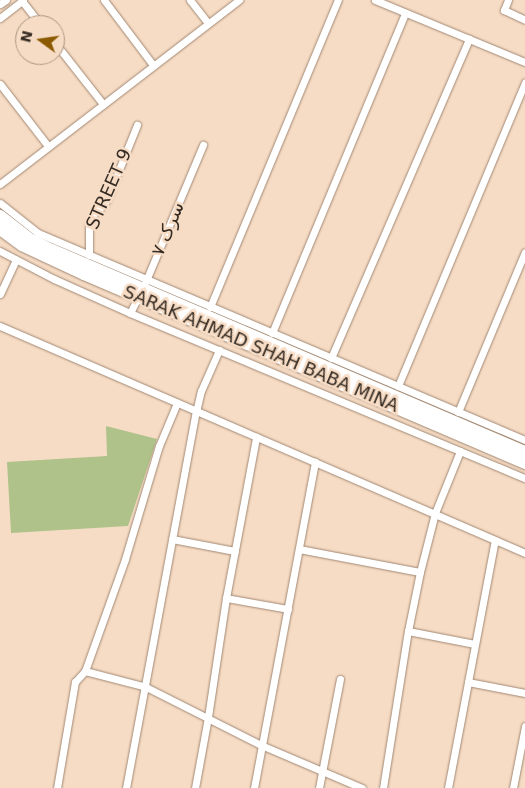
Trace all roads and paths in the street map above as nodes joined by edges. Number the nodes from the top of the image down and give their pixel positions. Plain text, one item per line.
1 (6, 0) edge
2 (23, 0) edge
3 (104, 0) edge
4 (190, 0) edge
5 (238, 0) edge
6 (338, 0) edge
7 (375, 0) edge
8 (508, 0) edge
9 (0, 4) edge
10 (405, 13) junction
11 (34, 15) edge
12 (0, 18) edge
13 (525, 20) edge
14 (208, 23) junction
15 (469, 39) junction
16 (65, 56) edge
17 (525, 62) edge
18 (153, 65) junction
19 (525, 83) edge
20 (0, 84) edge
21 (103, 104) junction
22 (137, 125) dead end
23 (203, 145) dead end
24 (48, 146) junction
25 (0, 184) edge
26 (0, 203) edge
27 (0, 216) edge
28 (0, 229) edge
29 (0, 251) edge
30 (525, 252) edge
31 (89, 255) junction
32 (16, 259) junction
33 (142, 289) junction
34 (0, 294) edge
35 (210, 307) junction
36 (130, 313) junction
37 (0, 326) edge
38 (272, 333) junction
39 (219, 350) junction
40 (331, 358) junction
41 (398, 386) junction
42 (177, 403) junction
43 (196, 412) junction
44 (458, 412) junction
45 (525, 430) edge
46 (256, 438) junction
47 (523, 439) edge
48 (460, 451) junction
49 (525, 452) edge
50 (315, 462) junction
51 (525, 463) edge
52 (525, 478) edge
53 (436, 513) junction
54 (172, 539) junction
55 (495, 540) junction
56 (299, 549) junction
57 (235, 551) junction
58 (525, 553) edge
59 (420, 572) junction
60 (226, 598) junction
61 (288, 609) junction
62 (408, 631) junction
63 (476, 644) junction
64 (85, 670) junction
65 (340, 679) dead end
66 (468, 682) junction
67 (146, 687) junction
68 (525, 694) edge
69 (208, 718) junction
70 (525, 726) edge
71 (261, 745) junction
72 (322, 771) junction
73 (57, 788) edge
74 (126, 788) edge
75 (195, 788) edge
76 (254, 788) edge
77 (319, 788) edge
78 (362, 788) edge
79 (383, 788) edge
80 (448, 788) edge
81 (513, 788) edge

1 - 9 street
2 - 11 street
2 - 12 street
3 - 18 street
4 - 14 street
5 - 14 street
6 - 35 street
7 - 10 street
8 - 13 street
10 - 15 street
10 - 38 street
14 - 18 street
15 - 17 street
15 - 40 street
16 - 21 street
18 - 21 street
19 - 41 street
20 - 24 street
21 - 24 street
22 - 31 street, STREET 9
23 - 33 street, سرک ۷
24 - 25 street
26 - 31 street
27 - 33 highway
28 - 33 highway, SARAK AHMAD SHAH BABA MINA
29 - 32 street
30 - 44 street
31 - 33 street
32 - 34 street
32 - 36 street
33 - 35 street
33 - 36 street, سرک ۷
33 - 49 highway
33 - 51 highway, SARAK AHMAD SHAH BABA MINA
35 - 38 street
36 - 39 street
37 - 42 street
38 - 40 street
39 - 43 street
39 - 48 street
40 - 41 street
41 - 44 street
42 - 43 street
42 - 64 street
43 - 46 street
43 - 54 street
44 - 47 street
45 - 47 street
46 - 50 street
46 - 57 street
48 - 52 street
48 - 53 street
50 - 53 street
50 - 56 street
53 - 55 street
53 - 59 street
54 - 57 street
54 - 67 street
55 - 58 street
55 - 63 street
56 - 59 street
56 - 61 street
57 - 60 street
59 - 62 street
60 - 61 street
60 - 69 street
61 - 71 street
62 - 63 street
62 - 79 street
63 - 66 street
64 - 67 street
64 - 73 street
65 - 72 street
66 - 68 street
66 - 80 street
67 - 69 street
67 - 74 street
69 - 71 street
69 - 75 street
70 - 81 street
71 - 72 street
71 - 76 street
72 - 77 street
72 - 78 street

